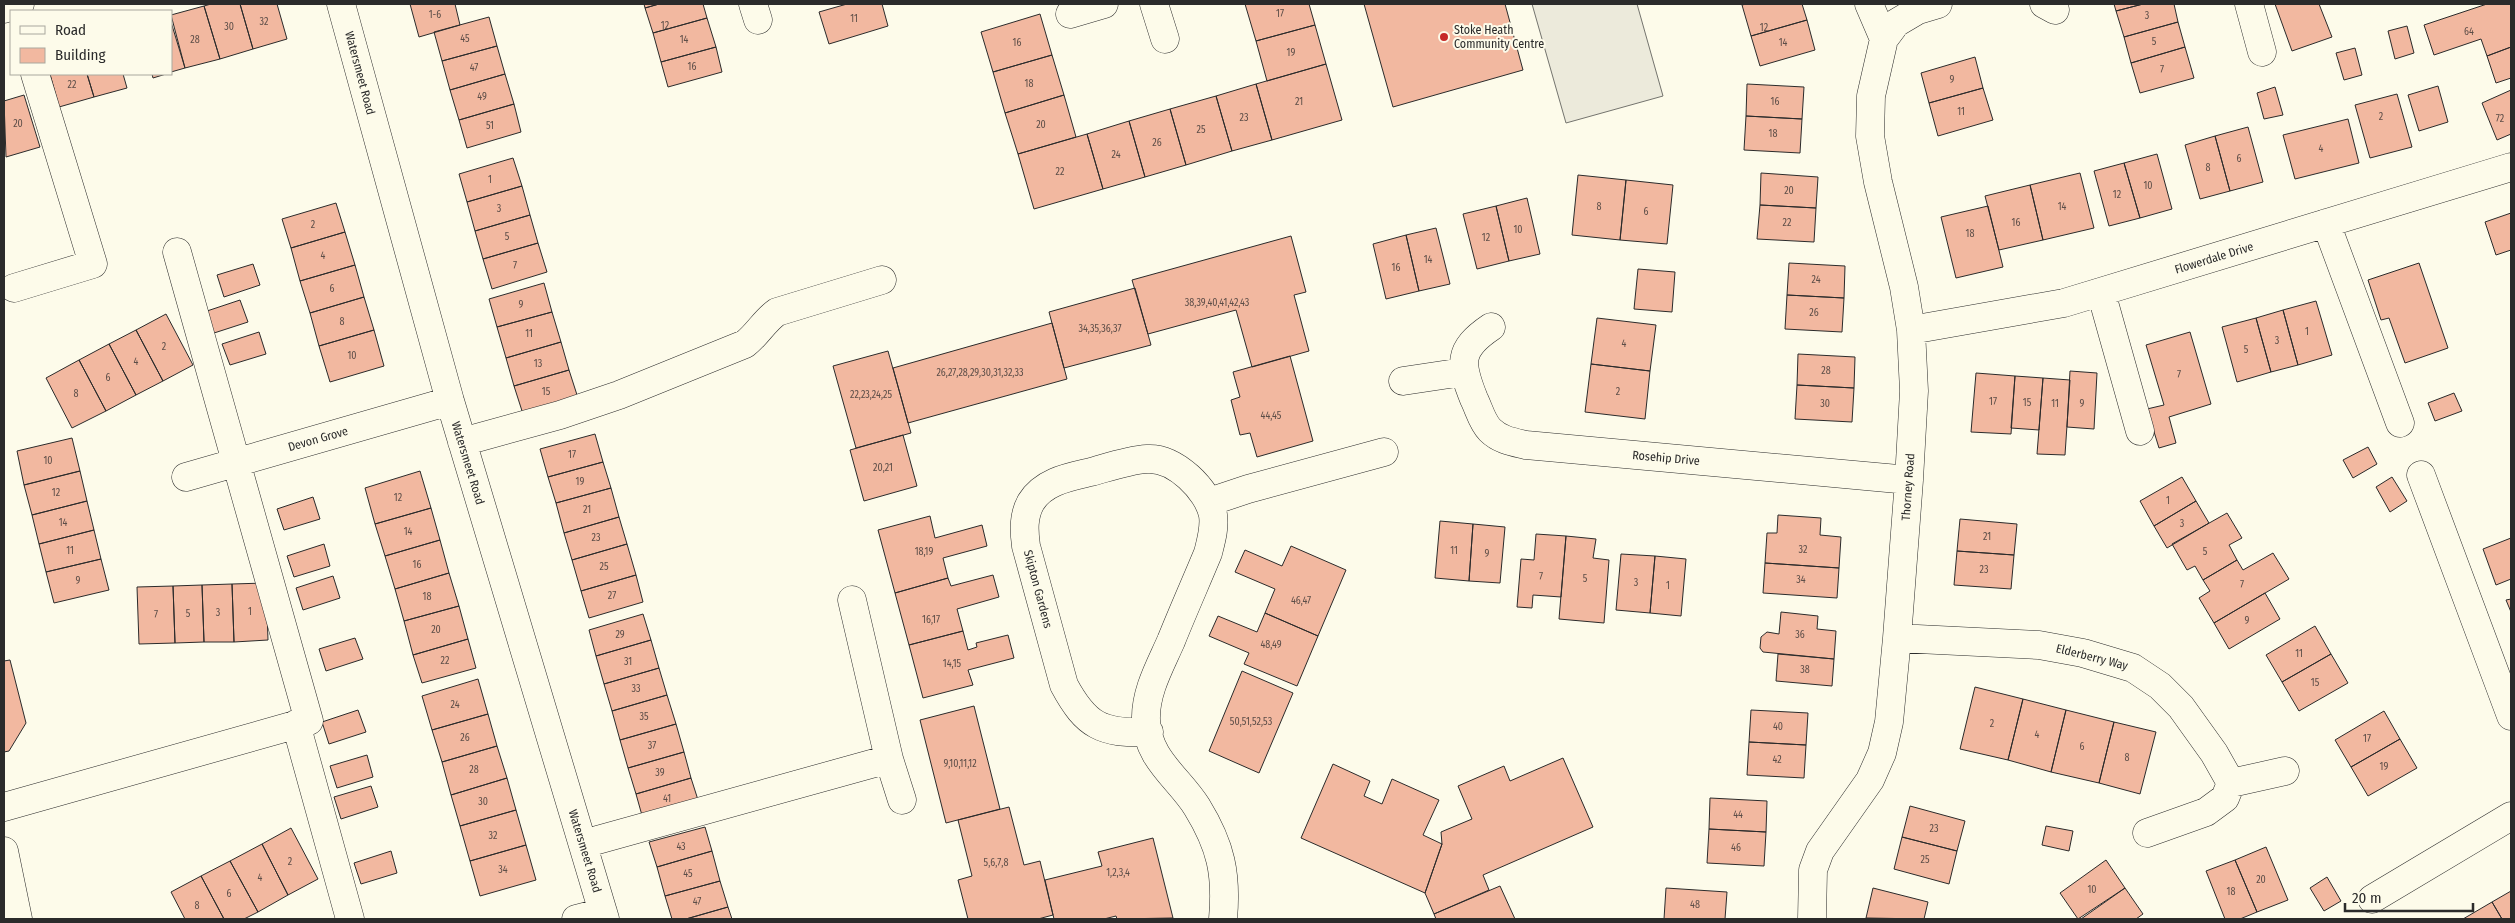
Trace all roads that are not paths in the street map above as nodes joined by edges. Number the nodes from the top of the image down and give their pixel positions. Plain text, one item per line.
1 (341, 4) edge
2 (1104, 4) edge
3 (1154, 4) edge
4 (1868, 4) edge
5 (1938, 4) edge
6 (2250, 4) edge
7 (1070, 14) dead end
8 (1165, 39) dead end
9 (1884, 39) junction
10 (2262, 52) dead end
11 (35, 75) edge
12 (2511, 167) edge
13 (2326, 224) junction
14 (177, 252) dead end
15 (882, 280) dead end
16 (14, 288) dead end
17 (2101, 292) junction
18 (1491, 327) dead end
19 (1911, 330) junction
20 (1463, 372) junction
21 (1403, 380) dead end
22 (450, 401) junction
23 (2400, 423) dead end
24 (2140, 431) dead end
25 (462, 442) junction
26 (1384, 452) dead end
27 (238, 462) junction
28 (2421, 475) dead end
29 (186, 477) dead end
30 (1909, 480) junction
31 (1209, 502) junction
32 (852, 600) dead end
33 (1897, 638) junction
34 (2511, 716) edge
35 (296, 724) junction
36 (1149, 732) junction
37 (889, 759) junction
38 (2285, 771) dead end
39 (2231, 783) junction
40 (902, 800) dead end
41 (4, 807) edge
42 (2511, 816) edge
43 (2147, 833) dead end
44 (583, 844) junction
45 (4, 851) edge
46 (8, 889) edge
47 (2372, 899) dead end
48 (604, 915) edge
49 (18, 919) edge
50 (350, 919) edge
51 (576, 919) edge
52 (1223, 919) edge
53 (1812, 919) edge

1 - 22 street, Watersmeet Road
2 - 7 street
3 - 8 street
4 - 9 street
5 - 9 street, Thorney Road
6 - 10 street
9 - 19 street, Thorney Road
11 - 16 street
12 - 13 street, Flowerdale Drive
13 - 17 street, Flowerdale Drive
13 - 23 street
14 - 27 street
15 - 25 street
17 - 19 street, Flowerdale Drive
17 - 24 street
18 - 20 street
19 - 30 street, Thorney Road
20 - 21 street
20 - 30 street, Rosehip Drive
22 - 25 street, Watersmeet Road
22 - 27 street, Devon Grove
25 - 44 street, Watersmeet Road
26 - 31 street
27 - 29 street, Devon Grove
27 - 35 street
28 - 34 street
30 - 33 street, Thorney Road
31 - 36 street, Skipton Gardens
31 - 36 street, Skipton Gardens
32 - 37 street
33 - 39 street, Elderberry Way
33 - 53 street, Thorney Road
35 - 41 street
35 - 50 street
36 - 52 street, Skipton Gardens
37 - 40 street
37 - 44 street
38 - 39 street
39 - 43 street
42 - 47 street
44 - 48 street, Watersmeet Road
45 - 46 street
46 - 49 street
48 - 51 street

